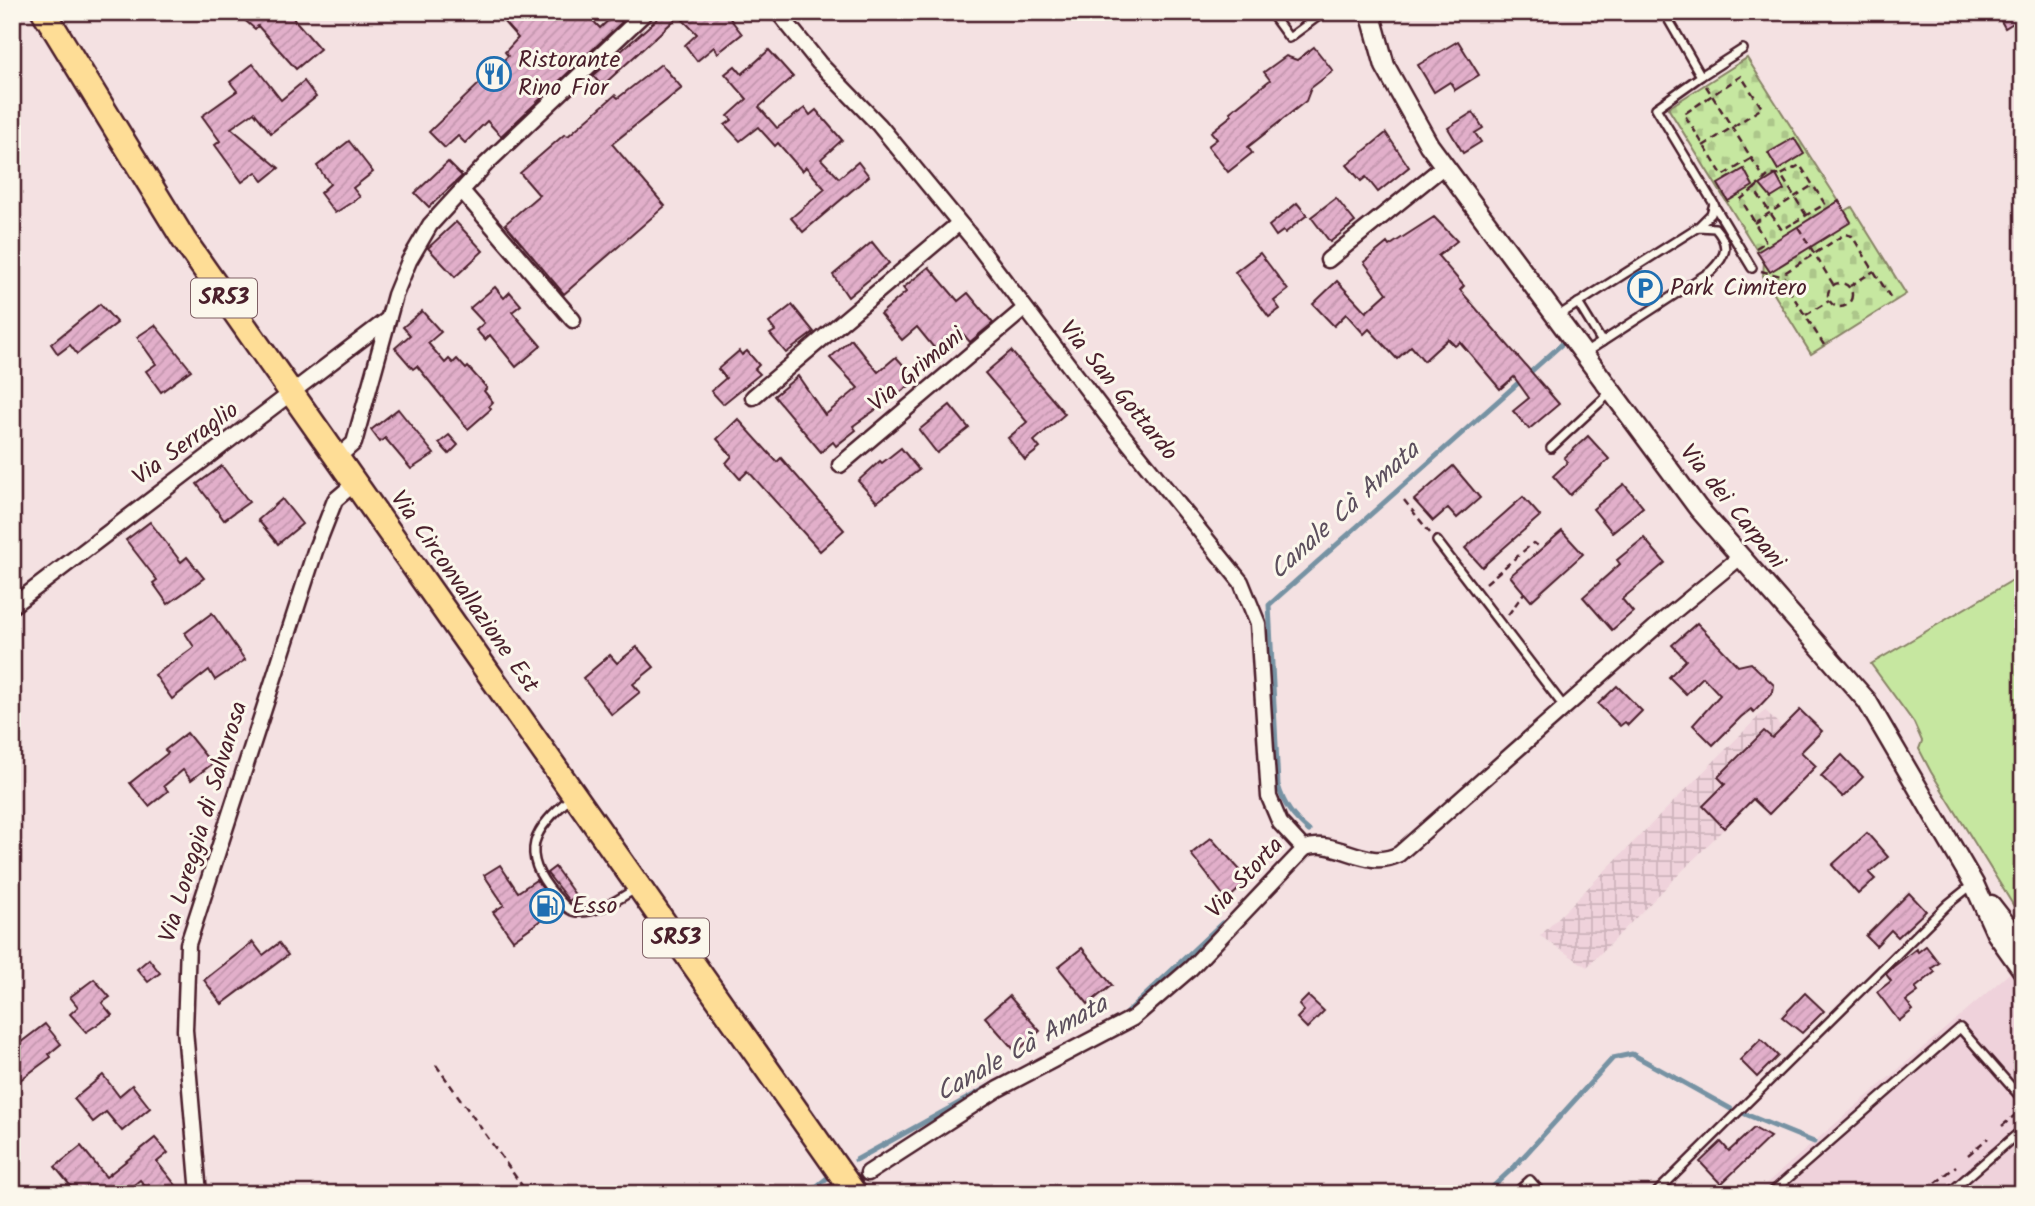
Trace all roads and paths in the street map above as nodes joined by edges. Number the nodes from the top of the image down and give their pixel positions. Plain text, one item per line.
1 (44, 12) edge
2 (646, 12) edge
3 (778, 12) edge
4 (1270, 12) edge
5 (1324, 12) edge
6 (1370, 12) edge
7 (1664, 12) edge
8 (1743, 49) dead end
9 (1701, 76) junction
10 (1713, 96) junction
11 (1732, 126) junction
12 (1703, 146) junction
13 (1752, 158) junction
14 (1444, 166) junction
15 (1782, 175) junction
16 (1764, 178) junction
17 (1813, 185) junction
18 (1754, 189) junction
19 (463, 192) junction
20 (1795, 196) junction
21 (1714, 204) junction
22 (1769, 212) junction
23 (1807, 215) junction
24 (1796, 222) junction
25 (1754, 223) junction
26 (958, 224) junction
27 (1698, 227) junction
28 (1756, 248) dead end
29 (1815, 254) junction
30 (1328, 260) dead end
31 (1752, 268) joint
32 (1874, 271) junction
33 (1785, 277) junction
34 (1833, 284) junction
35 (1849, 287) junction
36 (1892, 300) dead end
37 (1829, 301) junction
38 (1578, 303) junction
39 (1024, 309) junction
40 (1805, 315) junction
41 (1557, 317) junction
42 (388, 319) junction
43 (573, 320) dead end
44 (1602, 342) junction
45 (1824, 345) dead end
46 (1584, 354) junction
47 (1612, 391) junction
48 (292, 394) junction
49 (753, 397) dead end
50 (1551, 448) dead end
51 (337, 458) junction
52 (840, 465) dead end
53 (355, 484) junction
54 (1404, 500) dead end
55 (1437, 541) joint
56 (1543, 548) dead end
57 (1739, 558) junction
58 (1476, 591) junction
59 (1524, 593) dead end
60 (12, 606) edge
61 (1500, 623) junction
62 (1566, 709) junction
63 (575, 795) junction
64 (1304, 849) junction
65 (1974, 884) junction
66 (639, 887) junction
67 (2018, 953) edge
68 (2023, 971) edge
69 (436, 1065) dead end
70 (2023, 1100) edge
71 (2021, 1110) dead end
72 (2002, 1126) dead end
73 (2021, 1132) edge
74 (1988, 1138) dead end
75 (1968, 1155) dead end
76 (1956, 1166) dead end
77 (868, 1173) dead end
78 (1936, 1183) dead end
79 (199, 1194) edge
80 (528, 1194) edge
81 (855, 1194) edge
82 (1515, 1194) edge
83 (1542, 1194) edge
84 (1655, 1194) edge
85 (1770, 1194) edge
86 (1948, 1194) edge

1 - 48 main road, Via Circonvallazione Est / SR53
2 - 19 street
3 - 26 street, Via San Gottardo
4 - 5 lane
6 - 14 street, Via dei Carpani
7 - 9 lane
8 - 9 lane
9 - 10 path
9 - 21 lane
10 - 11 path
10 - 11 path
10 - 12 path
11 - 12 path
11 - 13 path
12 - 13 path
13 - 16 path
14 - 30 street
14 - 41 street, Via dei Carpani
15 - 16 path
15 - 17 path
15 - 20 path
16 - 18 path
17 - 20 path
17 - 23 path
18 - 22 path
18 - 25 path
19 - 42 street
19 - 43 street
20 - 22 path
20 - 23 path
21 - 27 lane
21 - 31 lane
22 - 24 path
22 - 25 path
23 - 24 path
24 - 29 path
25 - 28 path
26 - 39 street, Via San Gottardo
26 - 49 street
27 - 38 lane
27 - 44 lane
29 - 32 path
29 - 33 path
29 - 34 path
31 - 33 path
32 - 35 path
32 - 36 path
33 - 40 path
34 - 35 path
34 - 37 path
35 - 37 path
37 - 40 path
38 - 41 lane
38 - 44 lane
39 - 52 street, Via Grimani
39 - 64 street, Via San Gottardo
40 - 45 path
41 - 46 street, Via dei Carpani
42 - 48 street, Via Serraglio
42 - 51 street
44 - 46 lane
46 - 47 street, Via dei Carpani
47 - 50 lane
47 - 57 street, Via dei Carpani
48 - 51 main road, Via Circonvallazione Est / SR53
48 - 60 street, Via Serraglio
51 - 53 main road, Via Circonvallazione Est / SR53
53 - 63 main road, Via Circonvallazione Est / SR53
53 - 79 street, Via Loreggia di Salvarosa
54 - 55 path
55 - 58 lane
56 - 58 path
57 - 62 street, Via Storta
57 - 65 street, Via dei Carpani
58 - 61 lane
59 - 61 path
61 - 62 lane
62 - 64 street, Via Storta
63 - 66 main road, Via Circonvallazione Est / SR53
63 - 66 lane
64 - 77 street, Via Storta
65 - 67 street, Via dei Carpani
65 - 84 lane
66 - 81 main road, Via Circonvallazione Est / SR53
67 - 68 street, Via dei Carpani
69 - 80 path
70 - 85 lane
71 - 72 path
73 - 86 lane
74 - 75 path
76 - 78 path
82 - 83 lane

